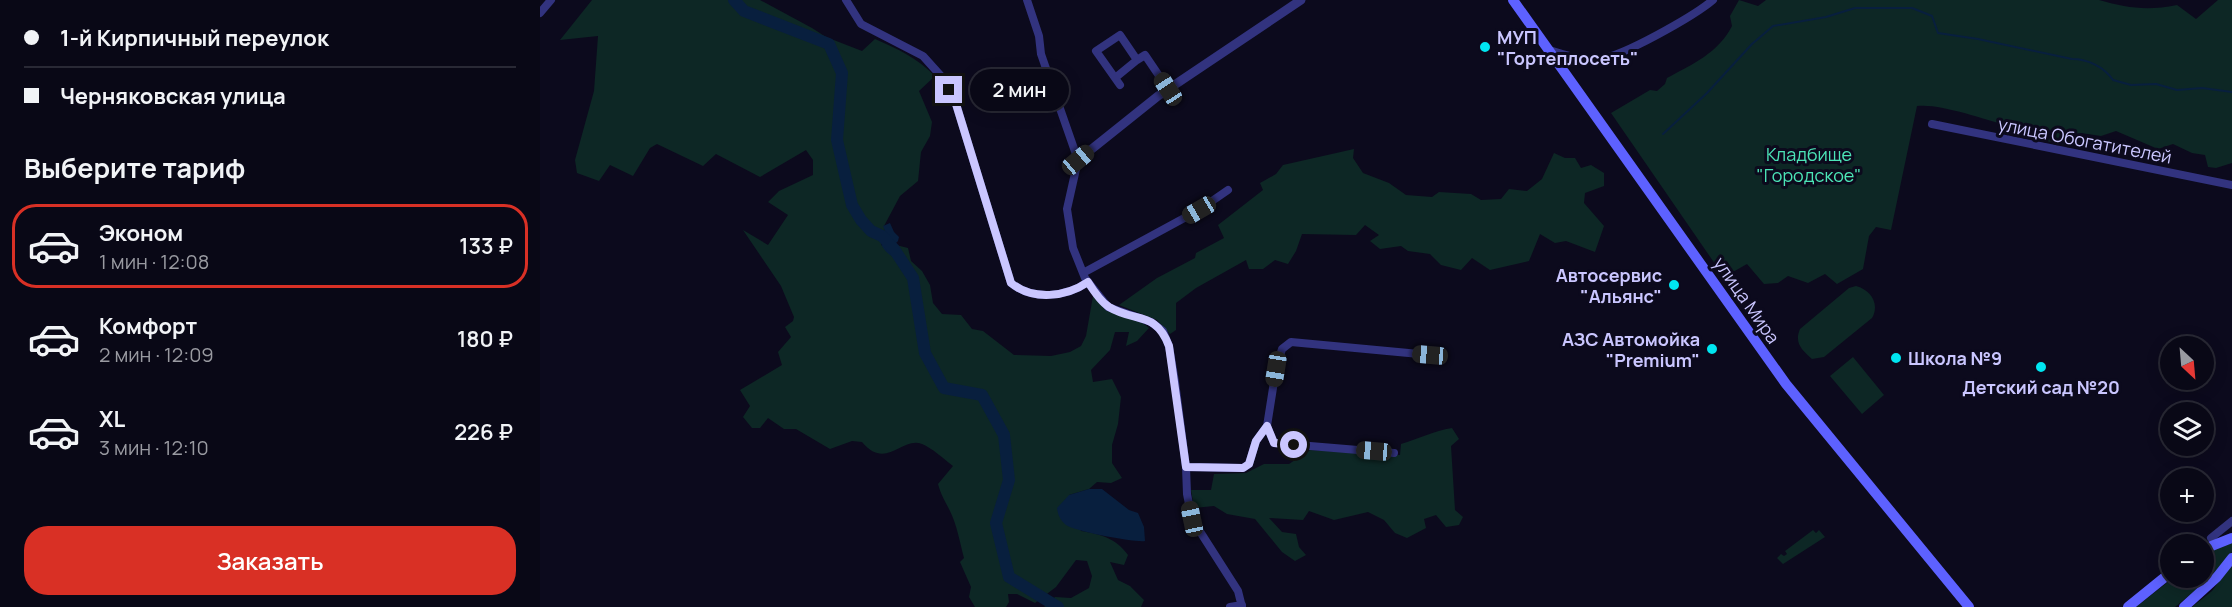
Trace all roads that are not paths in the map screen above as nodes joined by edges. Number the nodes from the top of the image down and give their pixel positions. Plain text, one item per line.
1 (551, 0) edge
2 (846, 0) edge
3 (1027, 0) edge
4 (1301, 0) edge
5 (1514, 0) edge
6 (1713, 0) edge
7 (540, 13) edge
8 (1549, 50) junction
9 (1137, 60) junction
10 (1114, 78) junction
11 (1120, 86) dead end
12 (1168, 89) junction
13 (1932, 124) dead end
14 (1078, 160) junction
15 (2232, 185) edge
16 (1228, 190) dead end
17 (1083, 273) junction
18 (1088, 282) junction
19 (1430, 355) dead end
20 (1267, 426) junction
21 (1394, 453) dead end
22 (1186, 467) junction
23 (2232, 521) edge
24 (2214, 536) edge
25 (2232, 538) edge
26 (2214, 545) edge
27 (2232, 558) edge
28 (2160, 581) edge
29 (1242, 606) edge
30 (1230, 607) edge
31 (1970, 607) edge
32 (2128, 607) edge
33 (2184, 607) edge

1 - 7 street
2 - 18 street
3 - 14 street
4 - 12 street
5 - 8 main road, улица Мира
6 - 8 street
8 - 31 main road, улица Мира
9 - 10 street
9 - 10 street
9 - 12 street
10 - 11 street
12 - 14 street
13 - 15 street, улица Обогатителей
14 - 17 street
16 - 17 street
17 - 18 street
18 - 22 street
19 - 20 street
20 - 21 street
20 - 22 street
22 - 29 street
23 - 24 street
25 - 26 main road
27 - 33 main road
28 - 32 main road
29 - 30 street

